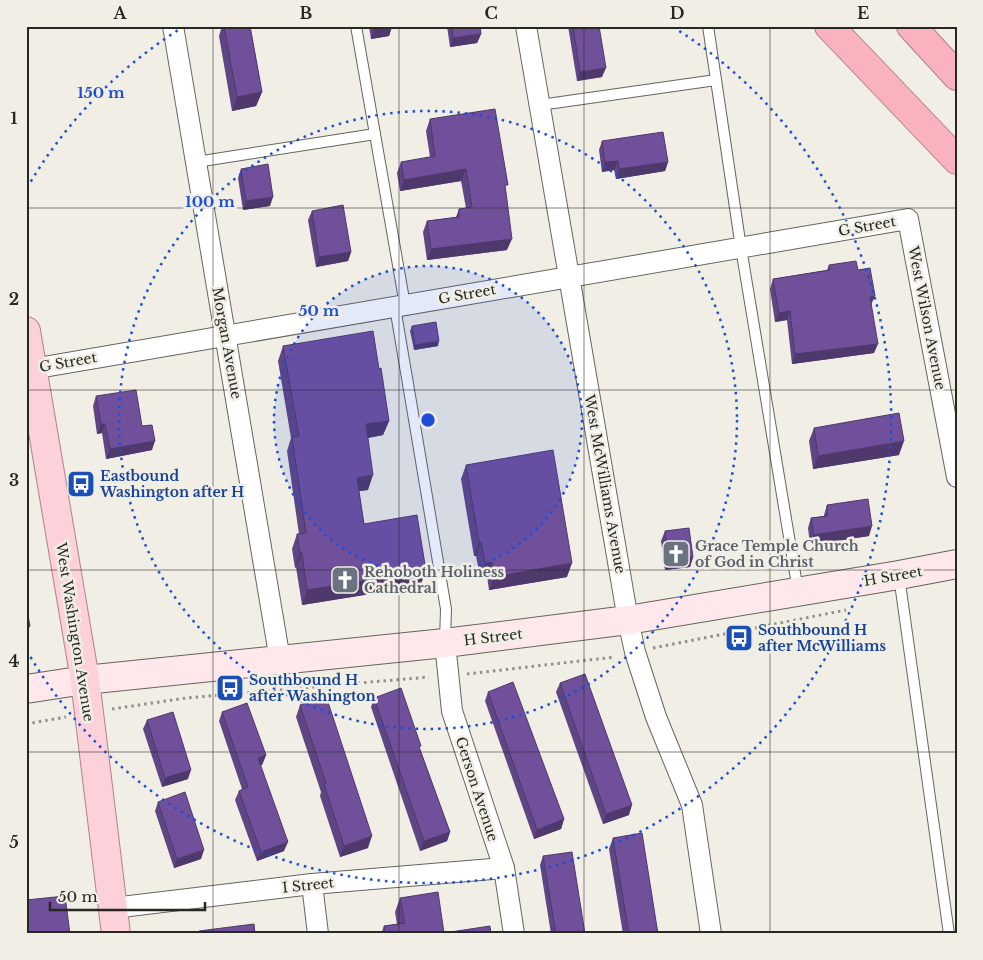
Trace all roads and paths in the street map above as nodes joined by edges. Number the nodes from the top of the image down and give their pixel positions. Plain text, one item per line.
1 (172, 26) edge
2 (356, 26) edge
3 (526, 26) edge
4 (708, 26) edge
5 (829, 26) edge
6 (910, 26) edge
7 (957, 76) edge
8 (716, 80) junction
9 (540, 105) junction
10 (375, 134) junction
11 (957, 160) edge
12 (196, 162) junction
13 (908, 219) joint
14 (741, 248) junction
15 (569, 277) junction
16 (400, 306) junction
17 (26, 331) edge
18 (226, 335) junction
19 (29, 369) edge
20 (957, 476) edge
21 (957, 564) edge
22 (899, 576) junction
23 (798, 592) junction
24 (628, 620) junction
25 (445, 643) junction
26 (280, 660) junction
27 (84, 680) junction
28 (26, 688) edge
29 (504, 868) junction
30 (312, 884) junction
31 (115, 921) edge
32 (318, 934) edge
33 (514, 934) edge
34 (711, 934) edge
35 (948, 934) edge

1 - 12 street, Morgan Avenue
2 - 10 lane
3 - 9 street, West McWilliams Avenue
4 - 8 lane
5 - 11 highway
6 - 7 highway
8 - 9 lane
8 - 14 lane
9 - 15 street, West McWilliams Avenue
10 - 12 lane
10 - 16 lane
12 - 18 street, Morgan Avenue
13 - 14 street, G Street
13 - 20 street, West Wilson Avenue
14 - 15 street, G Street
14 - 23 lane
15 - 16 street, G Street
15 - 24 street, West McWilliams Avenue
16 - 18 street, G Street
16 - 25 lane
17 - 19 main road, West Washington Avenue
18 - 19 street, G Street
18 - 26 street, Morgan Avenue
19 - 27 main road, West Washington Avenue
21 - 22 street, H Street
22 - 23 street, H Street
22 - 35 lane
23 - 24 street, H Street
24 - 25 street, H Street
24 - 34 street, West McWilliams Avenue
25 - 26 street, H Street
25 - 29 street, Gerson Avenue
26 - 27 street, H Street
27 - 28 street, H Street
27 - 31 main road, West Washington Avenue
29 - 30 street, I Street
29 - 33 street, Gerson Avenue
30 - 31 street, I Street
30 - 32 street

